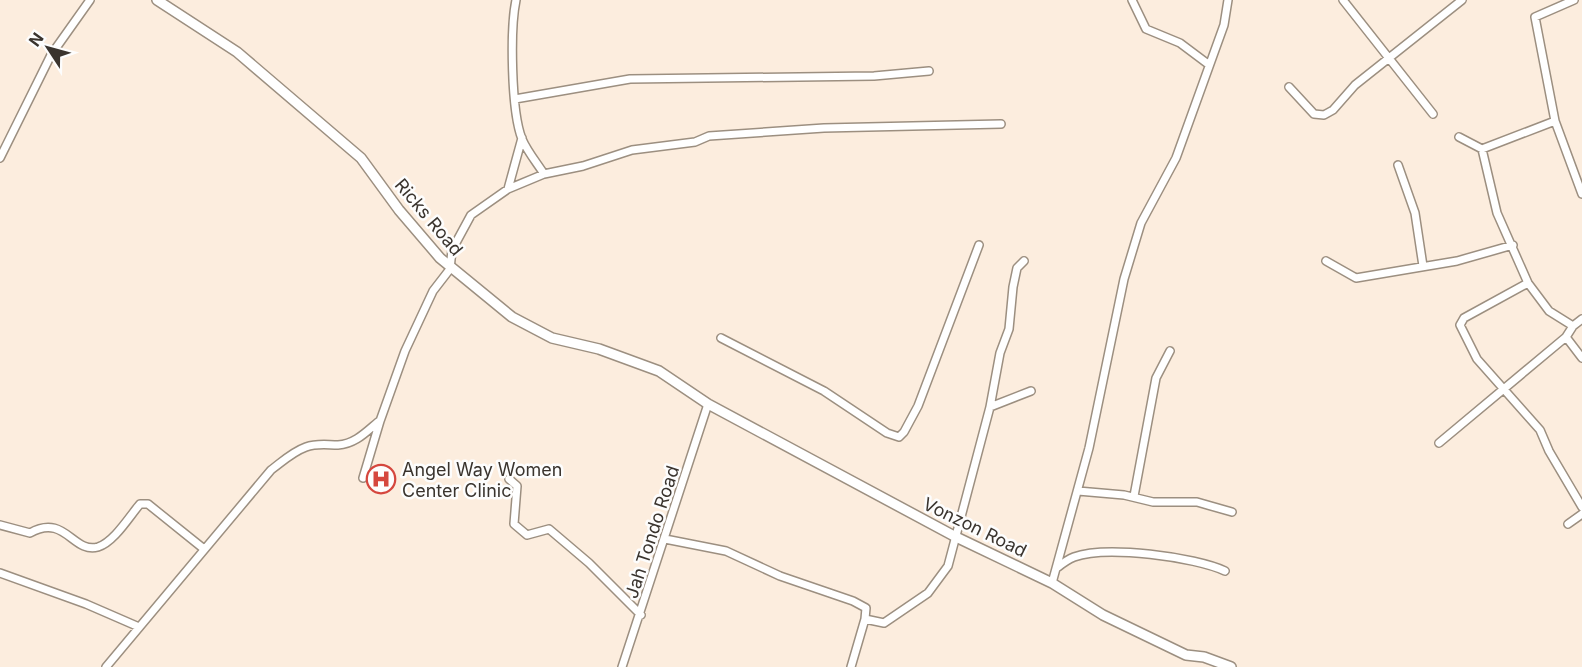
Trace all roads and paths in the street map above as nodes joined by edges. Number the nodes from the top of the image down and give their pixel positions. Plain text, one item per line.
1 (90, 0) edge
2 (157, 0) edge
3 (516, 0) edge
4 (1132, 0) edge
5 (1228, 0) edge
6 (1343, 0) edge
7 (1462, 0) edge
8 (1575, 0) edge
9 (1388, 60) junction
10 (1208, 64) junction
11 (929, 71) dead end
12 (1289, 87) dead end
13 (515, 99) junction
14 (1433, 114) dead end
15 (1555, 121) junction
16 (1001, 124) dead end
17 (1460, 137) dead end
18 (522, 138) junction
19 (1482, 149) junction
20 (0, 158) edge
21 (1398, 165) dead end
22 (544, 174) junction
23 (508, 189) junction
24 (1582, 194) edge
25 (979, 245) dead end
26 (1513, 245) junction
27 (1024, 261) dead end
28 (1326, 261) dead end
29 (1423, 266) junction
30 (450, 269) junction
31 (1528, 283) junction
32 (1582, 319) edge
33 (1573, 326) junction
34 (1566, 337) junction
35 (721, 338) dead end
36 (1170, 351) dead end
37 (1582, 358) edge
38 (1504, 388) junction
39 (1031, 391) dead end
40 (708, 404) junction
41 (990, 407) junction
42 (380, 421) junction
43 (1439, 443) dead end
44 (363, 478) dead end
45 (509, 479) dead end
46 (1078, 492) junction
47 (1134, 496) junction
48 (1582, 507) edge
49 (1232, 512) dead end
50 (1582, 514) edge
51 (1568, 524) dead end
52 (0, 525) edge
53 (956, 537) junction
54 (665, 539) junction
55 (204, 549) junction
56 (1058, 567) junction
57 (1225, 571) dead end
58 (0, 573) edge
59 (1052, 583) junction
60 (641, 615) junction
61 (866, 619) junction
62 (139, 627) junction
63 (106, 667) edge
64 (623, 667) edge
65 (850, 667) edge
66 (1231, 667) edge

1 - 20 street
2 - 30 street, Ricks Road
3 - 13 street
4 - 10 street
5 - 10 street
6 - 9 street
7 - 9 street
8 - 15 street
9 - 12 street
9 - 14 street
10 - 46 street
11 - 13 street
13 - 18 street
15 - 19 street
15 - 24 street
16 - 22 street
17 - 19 street
18 - 22 street
18 - 23 street
19 - 26 street
21 - 29 street
22 - 23 street
23 - 30 street
25 - 35 street
26 - 29 street
26 - 31 street
27 - 41 street
28 - 29 street
30 - 40 street, Ricks Road
30 - 42 street
31 - 33 street
31 - 38 street
32 - 33 street
33 - 34 street
34 - 37 street
34 - 38 street
36 - 47 street
38 - 43 street
38 - 48 street
39 - 41 street
40 - 53 street, Vonzon Road
40 - 54 street, Jah Tondo Road
41 - 53 street
42 - 44 street
42 - 55 street
45 - 60 street
46 - 47 street
46 - 56 street
47 - 49 street
50 - 51 street
52 - 55 street
53 - 59 street, Vonzon Road
53 - 61 street
54 - 60 street, Jah Tondo Road
54 - 61 street
55 - 62 street
56 - 57 street
56 - 59 street
58 - 62 street
59 - 66 street, Vonzon Road
60 - 64 street, Jah Tondo Road
61 - 65 street
62 - 63 street

